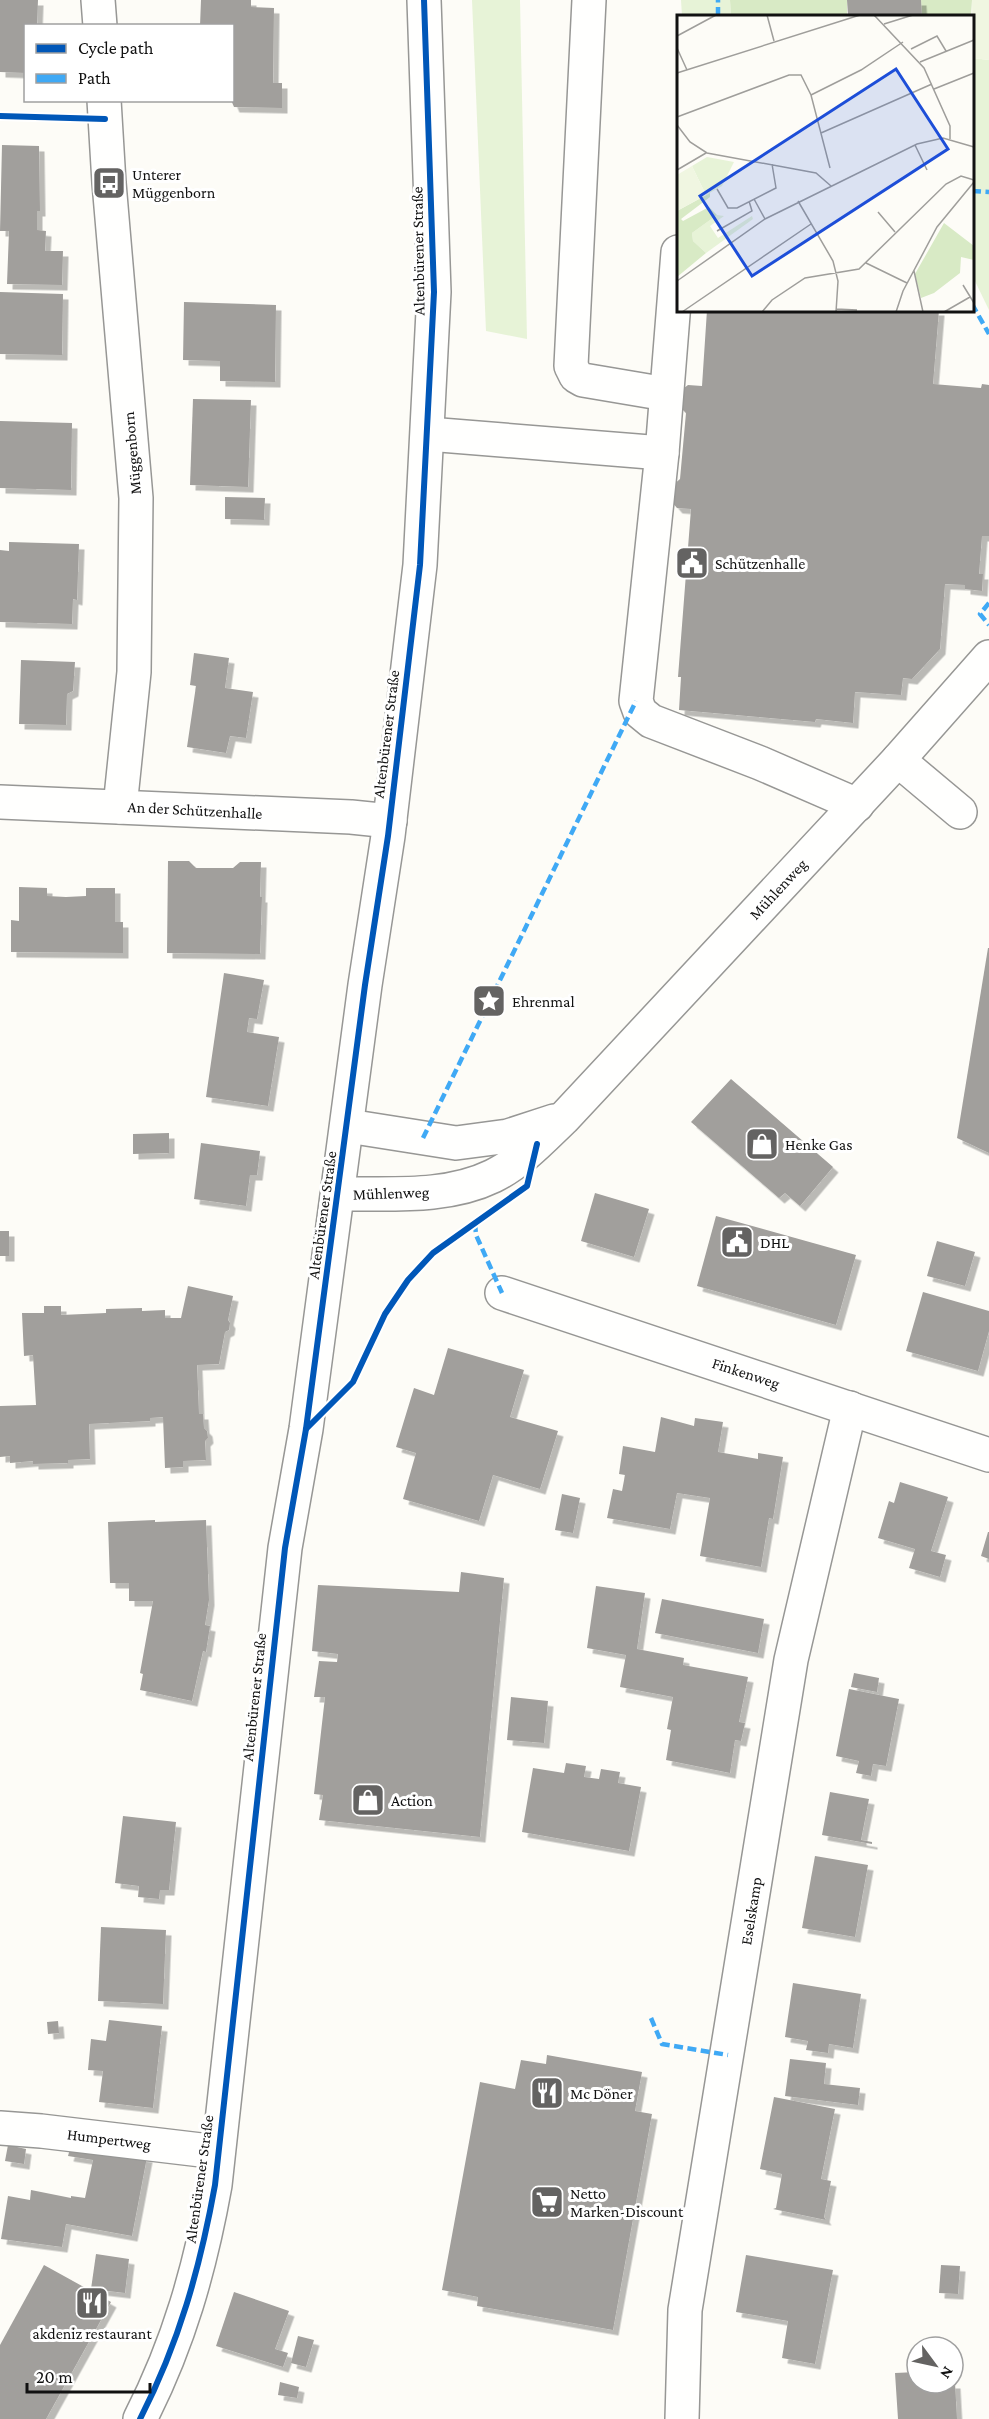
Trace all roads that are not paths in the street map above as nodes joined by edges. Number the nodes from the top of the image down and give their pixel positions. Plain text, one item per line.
1 (98, 0) edge
2 (424, 0) edge
3 (589, 0) edge
4 (100, 24) edge
5 (104, 102) edge
6 (677, 264) edge
7 (666, 394) junction
8 (428, 434) junction
9 (662, 453) junction
10 (989, 657) edge
11 (898, 760) junction
12 (0, 802) edge
13 (857, 805) junction
14 (120, 807) junction
15 (960, 812) dead end
16 (390, 821) junction
17 (564, 1118) junction
18 (348, 1126) junction
19 (338, 1194) junction
20 (502, 1293) dead end
21 (850, 1407) junction
22 (989, 1455) edge
23 (0, 2128) edge
24 (218, 2152) junction
25 (140, 2419) edge
26 (682, 2419) edge

1 - 4 street
2 - 8 street, Altenbürener Straße
3 - 7 street
5 - 14 street, Müggenborn
6 - 7 street
7 - 9 street
8 - 9 street
8 - 16 street, Altenbürener Straße
9 - 13 street
10 - 11 street, Mühlenweg
11 - 13 street, Mühlenweg
11 - 15 street
12 - 14 street, An der Schützenhalle
13 - 17 street, Mühlenweg
14 - 16 street, An der Schützenhalle
16 - 18 street, Altenbürener Straße
17 - 18 street, Mühlenweg
17 - 19 street, Mühlenweg
18 - 19 street, Altenbürener Straße
19 - 24 street, Altenbürener Straße
20 - 21 street, Finkenweg
21 - 22 street, Finkenweg
21 - 26 street, Eselskamp
23 - 24 street, Humpertweg
24 - 25 street, Altenbürener Straße

